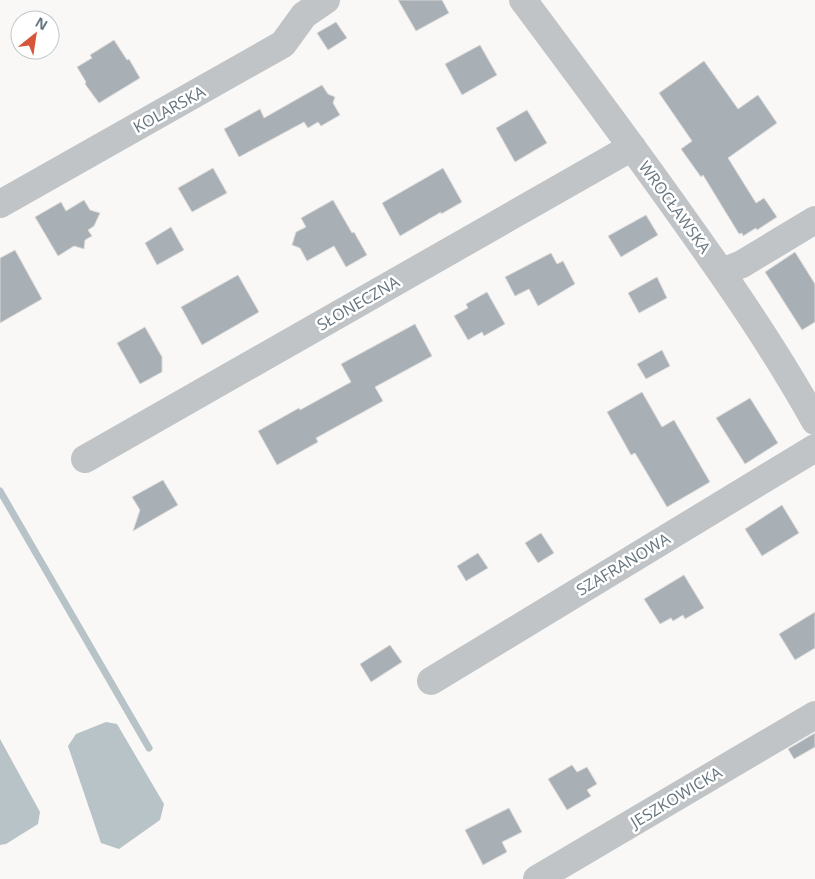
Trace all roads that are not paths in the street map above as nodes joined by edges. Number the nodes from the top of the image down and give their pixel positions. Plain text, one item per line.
1 (326, 0) edge
2 (523, 0) edge
3 (632, 147) junction
4 (0, 204) edge
5 (815, 220) edge
6 (722, 272) junction
7 (815, 421) edge
8 (815, 448) edge
9 (85, 459) dead end
10 (431, 681) dead end
11 (815, 715) edge
12 (537, 879) edge

1 - 4 street, KOLARSKA
2 - 3 street, WROCŁAWSKA
3 - 6 street, WROCŁAWSKA
3 - 9 street, SŁONECZNA
5 - 6 street
6 - 7 street, WROCŁAWSKA
8 - 10 street, SZAFRANOWA
11 - 12 street, JESZKOWICKA

